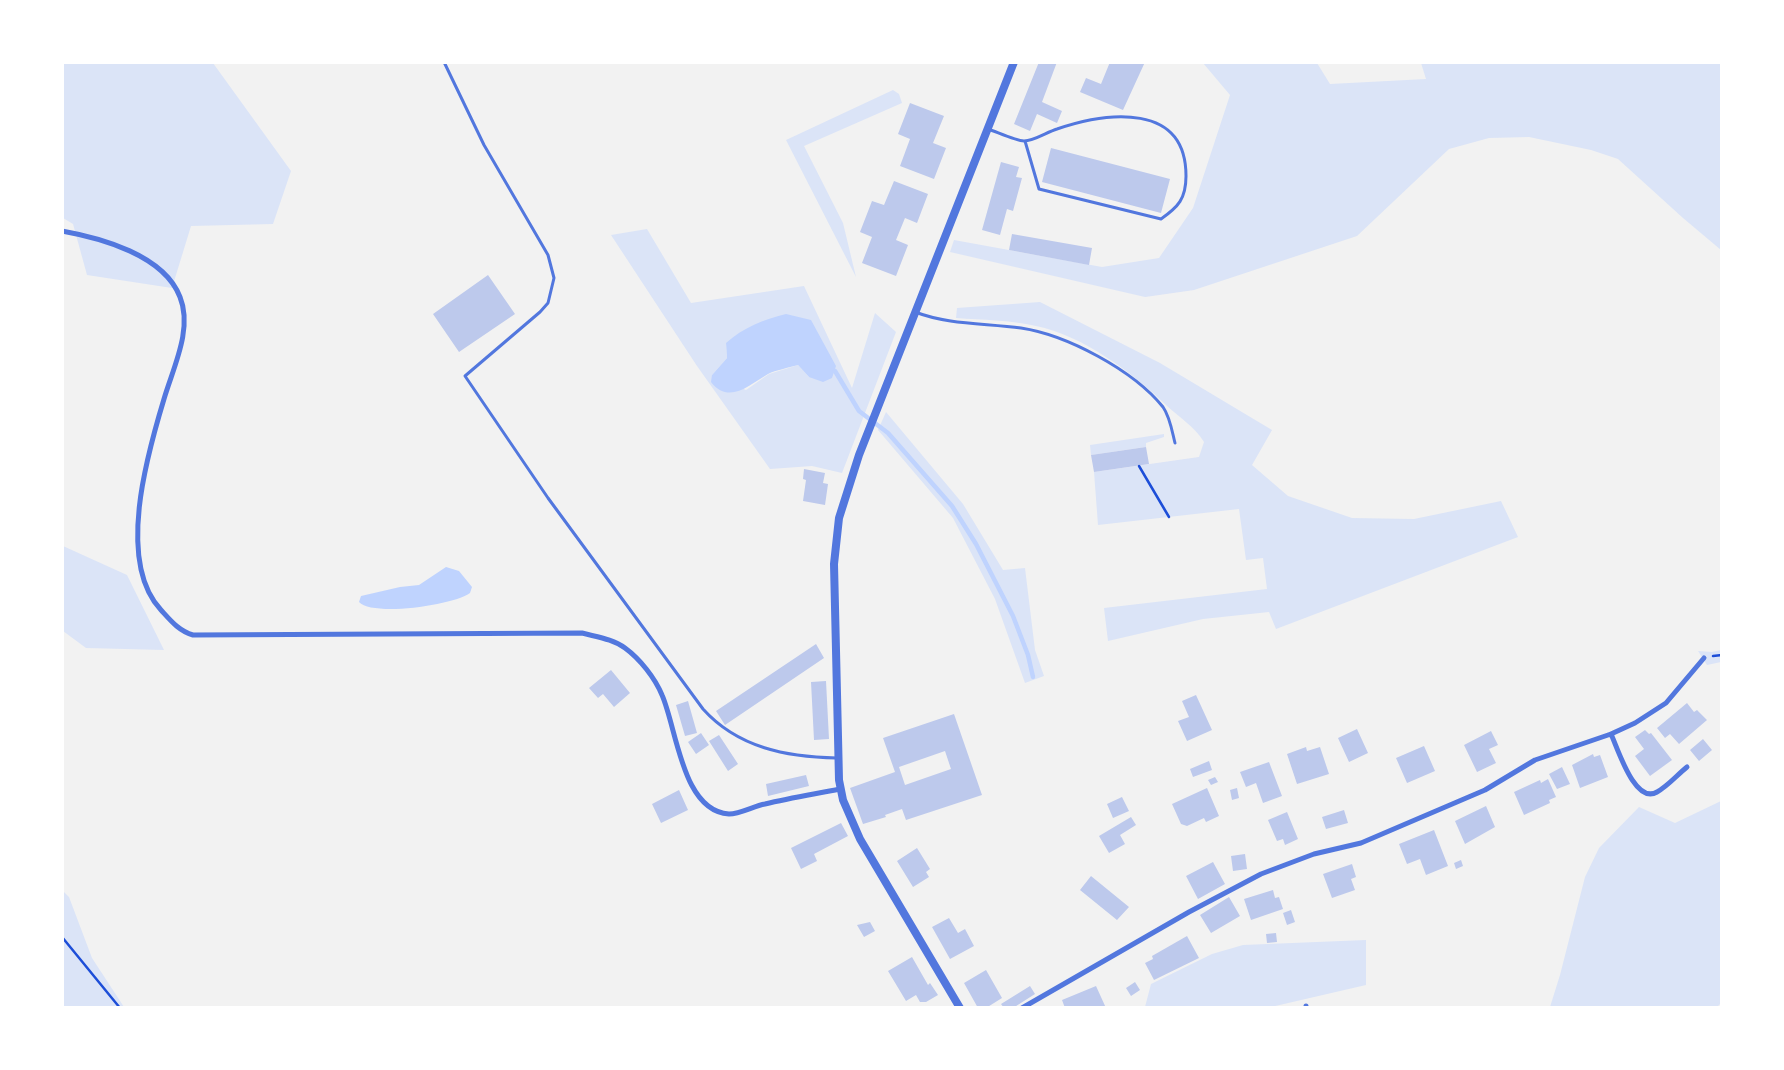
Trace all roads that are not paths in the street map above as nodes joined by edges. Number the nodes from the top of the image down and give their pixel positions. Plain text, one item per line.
1 (444, 62) edge
2 (1014, 62) edge
3 (988, 129) junction
4 (1025, 141) junction
5 (62, 231) edge
6 (915, 312) junction
7 (1175, 443) dead end
8 (1704, 658) dead end
9 (1611, 734) junction
10 (839, 758) junction
11 (1687, 767) dead end
12 (840, 789) junction
13 (960, 1008) edge
14 (1022, 1008) edge

1 - 10 lane
2 - 3 street
3 - 4 lane
3 - 6 street
4 - 4 lane
5 - 12 street
6 - 7 lane
6 - 10 street
8 - 9 street
9 - 11 street
9 - 14 street
10 - 12 street
12 - 13 street

